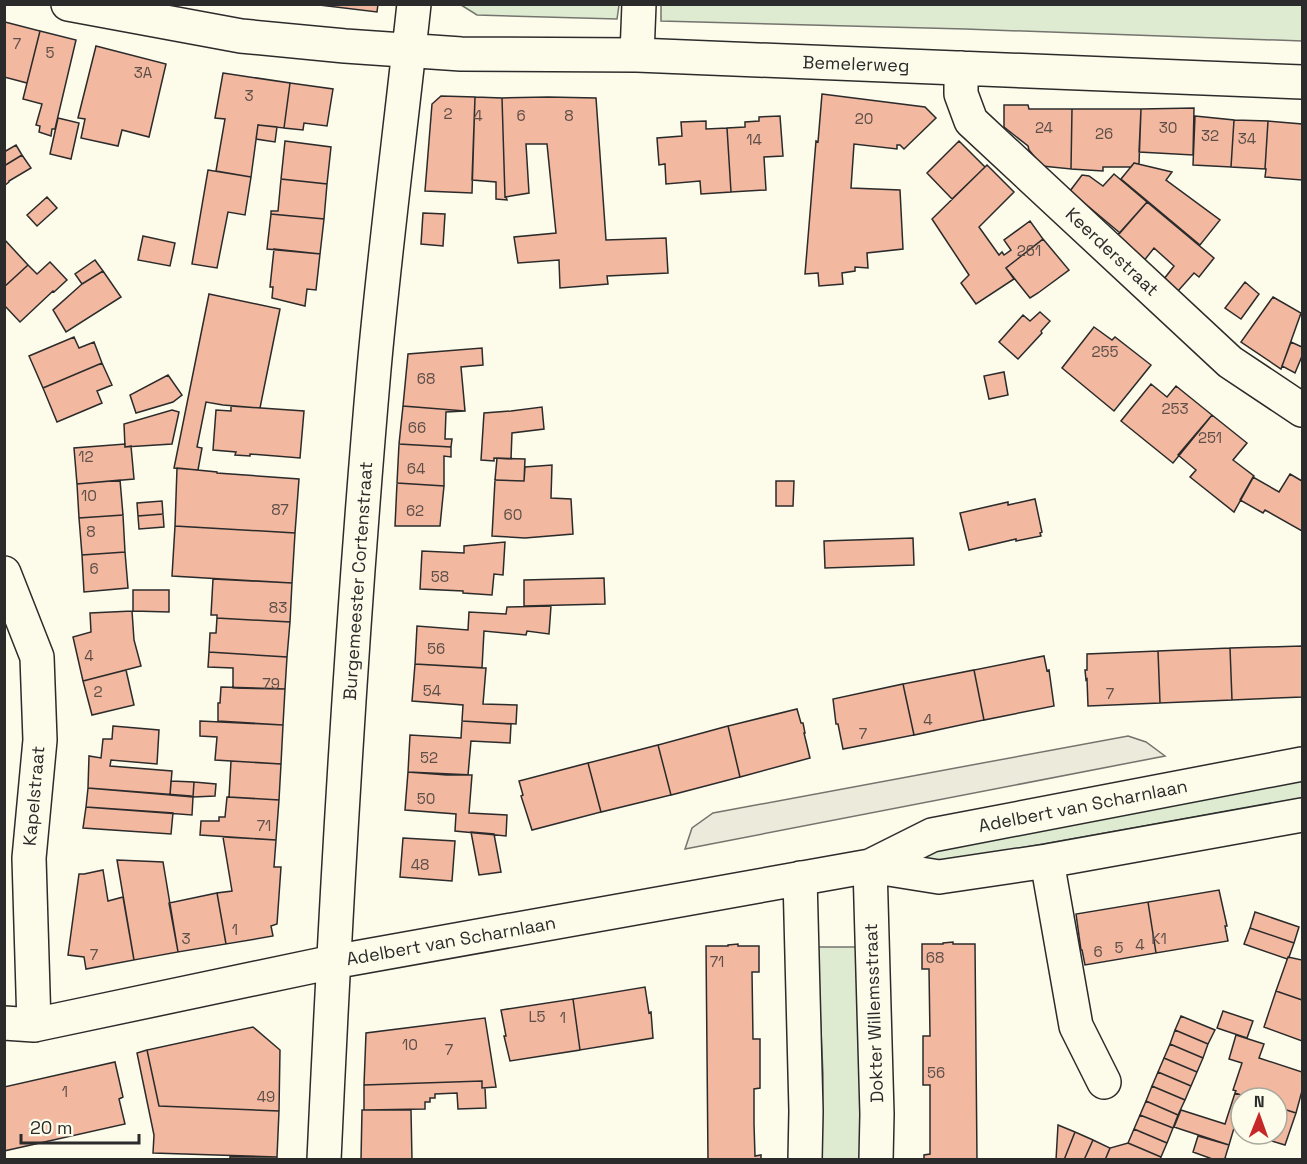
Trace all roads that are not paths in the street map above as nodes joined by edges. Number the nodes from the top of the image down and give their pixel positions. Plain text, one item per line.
1 (68, 4) edge
2 (414, 4) edge
3 (639, 4) edge
4 (409, 51) junction
5 (637, 54) junction
6 (961, 68) junction
7 (1302, 82) edge
8 (1302, 410) edge
9 (4, 573) edge
10 (1302, 764) edge
11 (1302, 815) edge
12 (17, 860) edge
13 (1047, 861) junction
14 (870, 866) junction
15 (800, 878) junction
16 (333, 962) junction
17 (19, 1024) edge
18 (4, 1040) edge
19 (1104, 1082) dead end
20 (324, 1160) edge
21 (805, 1160) edge
22 (876, 1160) edge

1 - 4 street, Bemelerweg
2 - 4 street, Burgemeester Cortenstraat
3 - 5 street
4 - 5 street, Bemelerweg
4 - 16 street, Burgemeester Cortenstraat
5 - 6 street, Bemelerweg
6 - 7 street, Bemelerweg
6 - 8 street, Keerderstraat
9 - 12 street, Kapelstraat
10 - 14 street, Adelbert van Scharnlaan
11 - 13 street, Adelbert van Scharnlaan
12 - 17 street, Kapelstraat
13 - 14 street, Adelbert van Scharnlaan
13 - 19 street
14 - 15 street, Adelbert van Scharnlaan
14 - 22 street, Dokter Willemsstraat
15 - 16 street, Adelbert van Scharnlaan
15 - 21 street
16 - 17 street, Adelbert van Scharnlaan
16 - 20 street, Burgemeester Cortenstraat
17 - 18 street, Adelbert van Scharnlaan

